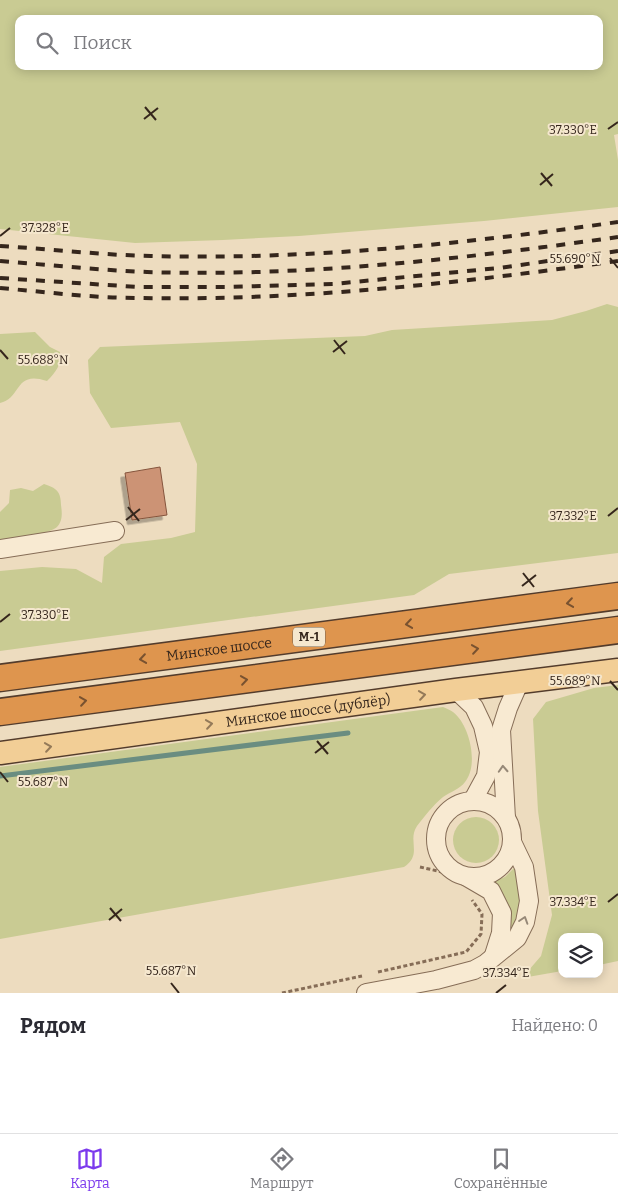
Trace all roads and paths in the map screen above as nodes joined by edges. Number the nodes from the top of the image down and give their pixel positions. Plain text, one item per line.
1 (114, 531) dead end
2 (0, 549) edge
3 (618, 596) edge
4 (618, 630) edge
5 (618, 670) edge
6 (0, 678) edge
7 (519, 683) junction
8 (456, 690) junction
9 (0, 712) edge
10 (0, 753) edge
11 (473, 800) junction
12 (506, 818) junction
13 (512, 842) junction
14 (420, 866) dead end
15 (461, 879) junction
16 (471, 898) dead end
17 (494, 955) junction
18 (436, 987) edge
19 (282, 993) edge
20 (366, 993) edge

1 - 2 lane
3 -> 6 highway, Минское шоссе / М-1
9 -> 4 highway
5 - 7 main road, Минское шоссе (дублёр)
7 - 8 main road, Минское шоссе (дублёр)
12 -> 7 lane
10 -> 8 main road, Минское шоссе (дублёр)
8 - 11 lane
11 - 12 lane
11 - 15 lane
12 - 13 lane
13 - 15 lane
17 -> 13 lane
14 - 15 path
15 - 17 lane
16 - 19 path
17 - 18 lane
18 - 20 lane

